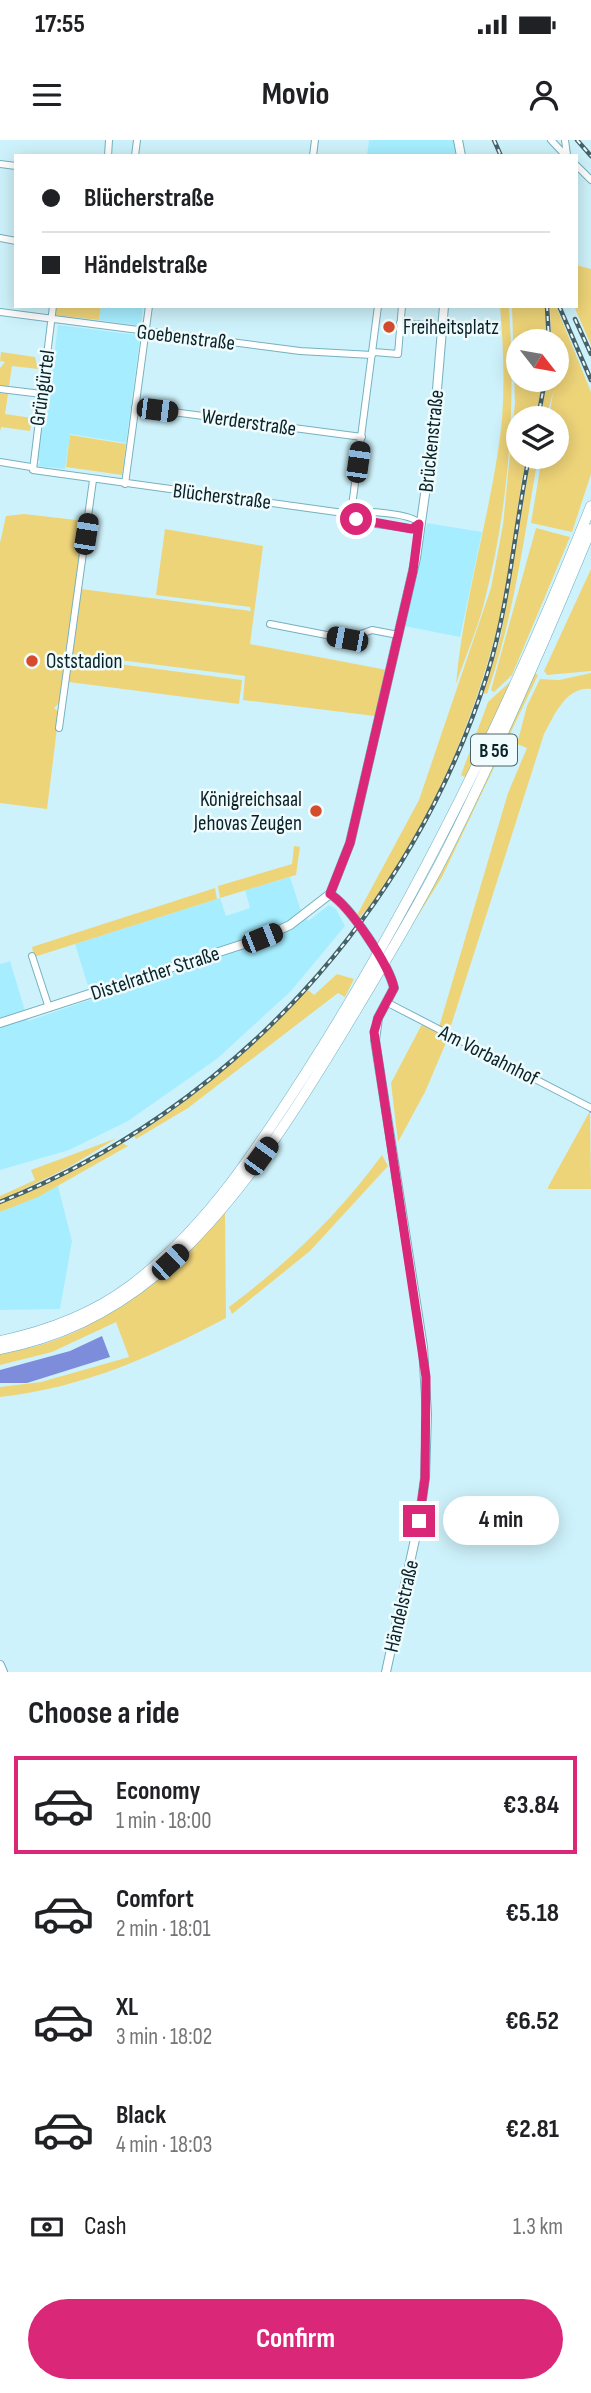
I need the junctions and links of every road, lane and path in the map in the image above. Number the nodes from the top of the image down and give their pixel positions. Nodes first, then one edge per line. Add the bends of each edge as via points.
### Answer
1 (551, 140) edge
2 (565, 154) edge
3 (578, 167) edge
4 (591, 180) edge
5 (53, 308) edge
6 (149, 308) edge
7 (378, 308) edge
8 (401, 308) edge
9 (444, 308) edge
10 (0, 312) edge
11 (51, 319) junction
12 (400, 323) junction
13 (442, 326) junction
14 (146, 331) junction
15 (373, 354) junction
16 (0, 389) edge
17 (42, 394) junction
18 (135, 407) junction
19 (362, 437) junction
20 (0, 462) edge
21 (32, 468) junction
22 (93, 480) junction
23 (125, 484) junction
24 (591, 506) edge
25 (351, 514) junction
26 (419, 524) junction
27 (591, 529) edge
28 (270, 624) dead end
29 (398, 635) junction
30 (59, 728) dead end
31 (330, 894) junction
32 (32, 956) dead end
33 (380, 960) junction
34 (388, 1003) junction
35 (49, 1008) junction
36 (0, 1023) edge
37 (591, 1107) edge
38 (0, 1341) edge
39 (0, 1349) edge
40 (0, 1665) edge
41 (3, 1672) edge
42 (386, 1672) edge

1 - 2 street
3 - 4 street
5 - 11 street, Grüngürtel
6 - 14 street
7 - 15 street
8 - 12 street
9 - 13 street, Brückenstraße
10 - 11 street, Goebenstraße
11 - 14 street, Goebenstraße
11 - 17 street, Grüngürtel
12 - 13 street
12 - 15 street via 398,354
13 - 26 street, Brückenstraße via 427,489
14 - 15 street, Goebenstraße via 302,351
14 - 18 street
15 - 19 street
16 - 17 street
17 - 21 street, Grüngürtel
18 - 19 street, Werderstraße
18 - 23 street
19 - 25 street
20 - 21 street, Blücherstraße
21 - 22 street, Blücherstraße
22 - 23 street, Blücherstraße
22 - 30 street
23 - 25 street, Blücherstraße
24 - 33 main road, B 56 via 540,634
25 - 26 street, Blücherstraße via 399,516
25 - 26 street, Blücherstraße via 362,522 412,529
26 - 29 street, Brückenstraße
27 - 33 main road, B 56 via 448,849
28 - 29 street via 347,639 372,630
29 - 31 street, Brückenstraße via 350,843
31 - 33 street via 347,910
31 - 35 street, Distelrather Straße via 277,932
32 - 35 street
33 - 34 street via 394,988
33 - 38 main road, B 56 via 264,1137 177,1245 129,1287 95,1309 63,1324
33 - 39 main road, B 56 via 299,1102 238,1187 183,1250 137,1290 89,1320 56,1335
34 - 37 street, Am Vorbahnhof
34 - 42 street, Händelstraße via 378,1018 375,1040 423,1347 427,1414 419,1521
35 - 36 street, Distelrather Straße
40 - 41 street

